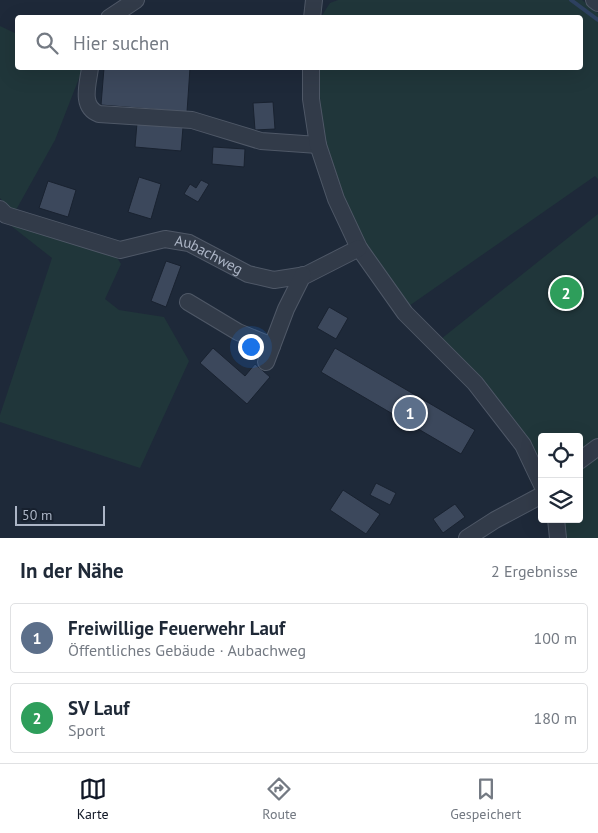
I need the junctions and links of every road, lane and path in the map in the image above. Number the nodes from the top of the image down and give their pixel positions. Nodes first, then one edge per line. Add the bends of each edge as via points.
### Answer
1 (136, 0) edge
2 (314, 0) edge
3 (594, 0) edge
4 (598, 3) edge
5 (114, 15) edge
6 (312, 15) edge
7 (90, 70) edge
8 (310, 70) edge
9 (318, 145) junction
10 (0, 209) edge
11 (359, 248) junction
12 (303, 275) junction
13 (188, 302) dead end
14 (272, 346) junction
15 (266, 362) dead end
16 (598, 447) edge
17 (583, 458) edge
18 (539, 478) edge
19 (538, 498) edge
20 (556, 523) edge
21 (467, 538) edge
22 (558, 538) edge

1 - 5 street
2 - 6 street
3 - 4 street
7 - 9 street via 86,103 91,111 99,114 192,120 261,141
8 - 9 street
9 - 11 street via 336,199
10 - 12 street, Aubachweg via 6,215 120,250 165,239 189,243 248,274 274,280
11 - 12 street, Aubachweg
11 - 18 street via 405,313 474,383 523,445
12 - 14 street
13 - 14 street via 238,332
14 - 15 street
16 - 17 street
19 - 21 street
20 - 22 street

